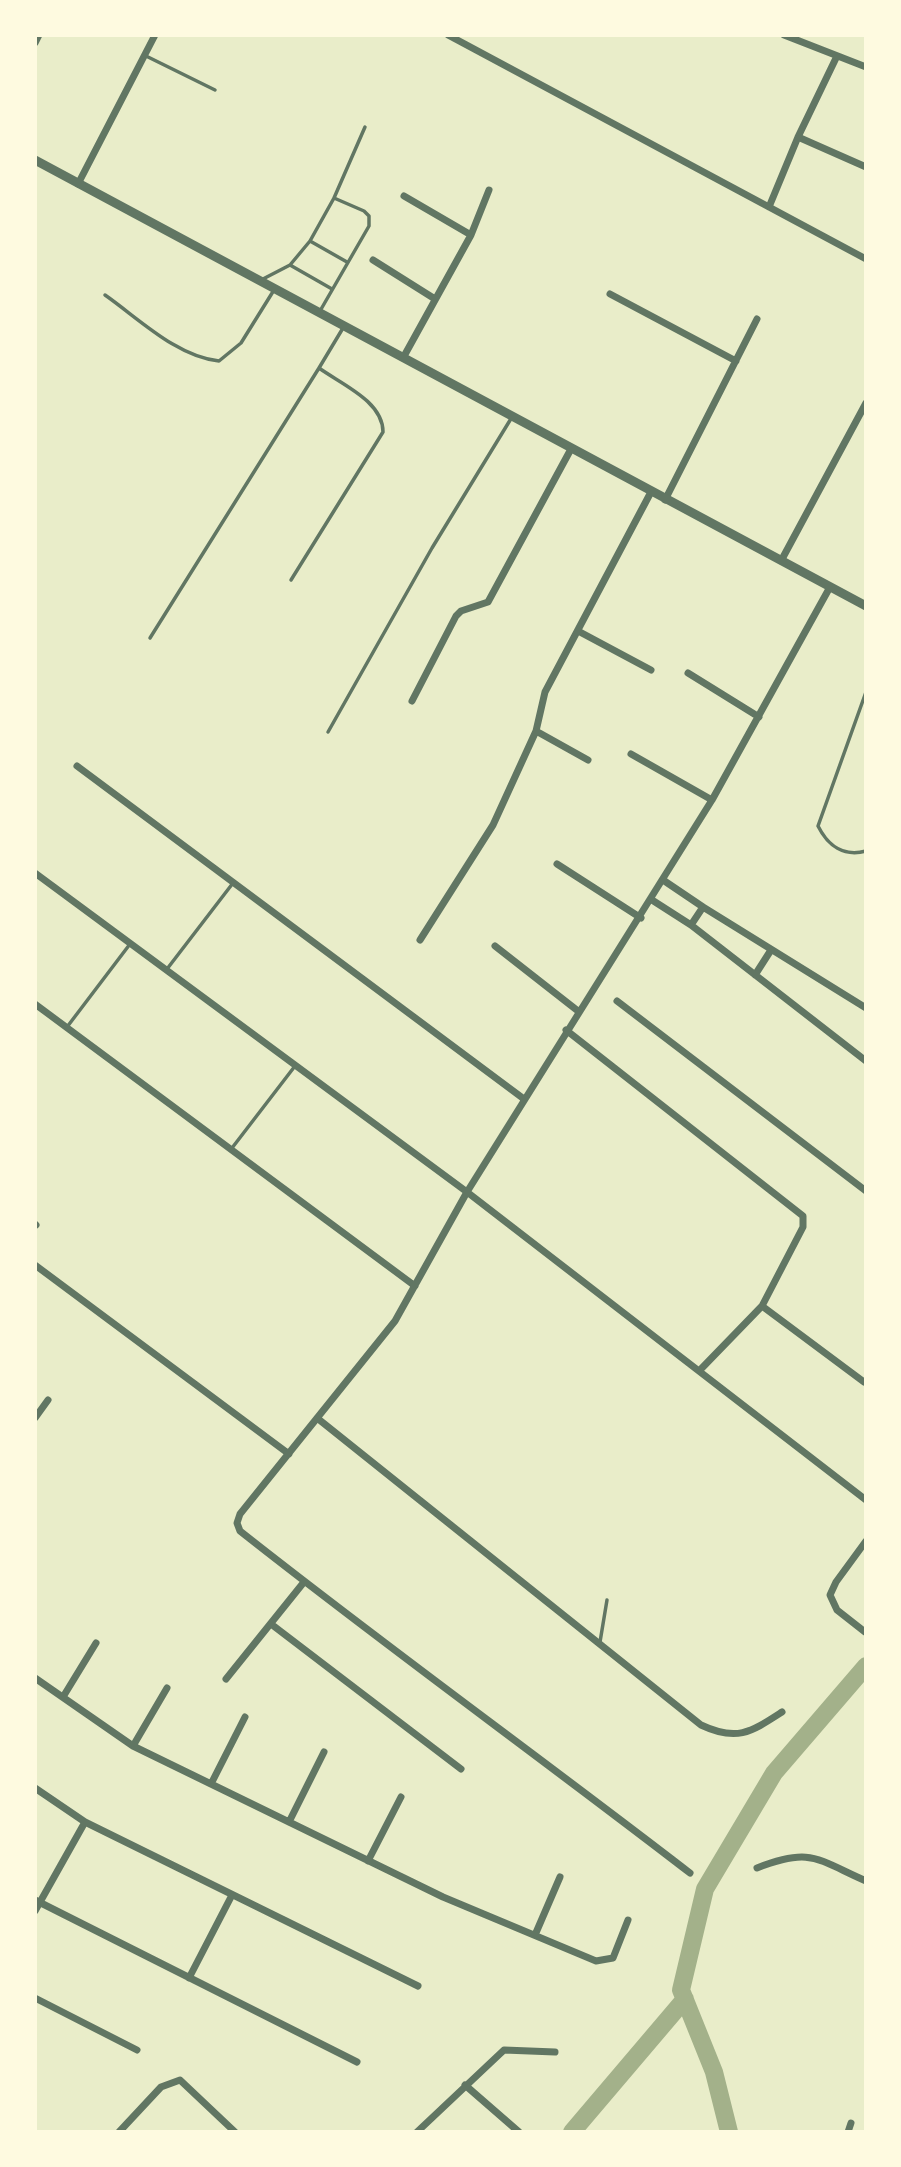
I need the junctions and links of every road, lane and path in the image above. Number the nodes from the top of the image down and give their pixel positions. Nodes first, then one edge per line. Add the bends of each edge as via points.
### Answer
1 (39, 35) edge
2 (155, 35) edge
3 (448, 35) edge
4 (784, 35) edge
5 (35, 43) edge
6 (144, 55) junction
7 (837, 56) junction
8 (866, 67) edge
9 (215, 90) dead end
10 (365, 127) dead end
11 (798, 137) junction
12 (35, 160) edge
13 (866, 167) edge
14 (78, 184) junction
15 (489, 190) dead end
16 (404, 195) dead end
17 (334, 198) junction
18 (769, 207) junction
19 (471, 235) junction
20 (310, 240) junction
21 (866, 259) edge
22 (373, 260) dead end
23 (347, 262) junction
24 (290, 265) junction
25 (259, 281) junction
26 (275, 289) junction
27 (332, 289) junction
28 (610, 294) dead end
29 (105, 295) dead end
30 (435, 299) junction
31 (319, 313) junction
32 (757, 319) dead end
33 (344, 327) junction
34 (402, 358) junction
35 (736, 361) junction
36 (319, 368) junction
37 (866, 403) edge
38 (512, 417) junction
39 (572, 449) junction
40 (651, 492) junction
41 (665, 500) junction
42 (781, 561) junction
43 (291, 580) dead end
44 (830, 587) junction
45 (866, 606) edge
46 (578, 631) junction
47 (150, 638) dead end
48 (651, 670) dead end
49 (688, 673) dead end
50 (866, 692) edge
51 (412, 701) dead end
52 (759, 717) junction
53 (536, 731) junction
54 (328, 732) dead end
55 (631, 754) dead end
56 (588, 760) dead end
57 (77, 766) dead end
58 (712, 800) junction
59 (866, 851) edge
60 (557, 864) dead end
61 (35, 873) edge
62 (663, 880) junction
63 (234, 882) junction
64 (652, 900) junction
65 (703, 907) junction
66 (641, 918) junction
67 (691, 925) junction
68 (420, 940) dead end
69 (130, 944) junction
70 (495, 946) dead end
71 (771, 950) junction
72 (166, 970) junction
73 (755, 975) junction
74 (617, 1001) dead end
75 (35, 1004) edge
76 (866, 1008) edge
77 (579, 1011) junction
78 (67, 1027) junction
79 (566, 1030) junction
80 (866, 1061) edge
81 (295, 1066) junction
82 (524, 1099) junction
83 (231, 1150) junction
84 (866, 1178) edge
85 (863, 1188) edge
86 (467, 1192) junction
87 (35, 1265) edge
88 (415, 1286) junction
89 (762, 1306) junction
90 (701, 1369) junction
91 (864, 1382) dead end
92 (48, 1400) dead end
93 (35, 1418) edge
94 (317, 1418) junction
95 (289, 1454) junction
96 (866, 1500) edge
97 (866, 1541) edge
98 (304, 1582) junction
99 (607, 1600) dead end
100 (271, 1624) junction
101 (865, 1632) edge
102 (96, 1643) dead end
103 (599, 1644) junction
104 (35, 1678) edge
105 (226, 1679) dead end
106 (167, 1688) dead end
107 (63, 1697) junction
108 (782, 1712) dead end
109 (245, 1717) dead end
110 (133, 1746) junction
111 (324, 1752) dead end
112 (460, 1769) dead end
113 (211, 1784) junction
114 (35, 1788) edge
115 (401, 1797) dead end
116 (85, 1822) junction
117 (289, 1822) junction
118 (368, 1861) junction
119 (757, 1868) dead end
120 (690, 1873) dead end
121 (559, 1877) dead end
122 (866, 1881) edge
123 (232, 1895) junction
124 (37, 1902) edge
125 (35, 1911) edge
126 (628, 1920) dead end
127 (535, 1935) junction
128 (189, 1978) junction
129 (418, 1986) dead end
130 (35, 1998) edge
131 (137, 2050) dead end
132 (555, 2052) dead end
133 (356, 2062) dead end
134 (464, 2085) junction
135 (851, 2123) dead end
136 (119, 2132) edge
137 (235, 2132) edge
138 (417, 2132) edge
139 (519, 2132) edge
140 (848, 2132) edge

1 - 5 street
2 - 6 street
3 - 18 street
4 - 7 street
6 - 9 lane
6 - 14 street
7 - 8 street
7 - 11 street
10 - 17 lane
11 - 13 street
11 - 18 street
12 - 14 street
14 - 25 street
15 - 19 street
16 - 19 street
17 - 20 lane
17 - 23 lane via 369,216 369,226
18 - 21 street
19 - 30 street
20 - 23 lane
20 - 24 lane
22 - 30 street
23 - 27 lane
24 - 25 lane
24 - 27 lane
25 - 26 street
26 - 29 lane via 241,344 219,361 185,351
26 - 31 street
27 - 31 lane
28 - 35 street
30 - 34 street
31 - 33 street
32 - 35 street
33 - 34 street
33 - 36 lane
34 - 38 street
35 - 41 street
36 - 43 lane via 378,410 383,432
36 - 47 lane
37 - 42 street
38 - 39 street
38 - 54 lane
39 - 40 street
39 - 51 street via 488,602 456,615
40 - 41 street
40 - 46 street
41 - 42 street
42 - 44 street
44 - 45 street
44 - 52 street
46 - 48 street
46 - 53 street via 545,692
49 - 52 street
50 - 59 lane via 818,826 830,845 856,853
52 - 58 street
53 - 56 street
53 - 68 street via 493,825
55 - 58 street
57 - 63 street
58 - 62 street
60 - 66 street
61 - 69 street
62 - 64 street
62 - 65 street
63 - 72 lane
63 - 82 street
64 - 66 street
64 - 67 street
65 - 67 street
65 - 71 street
66 - 77 street
67 - 73 street
69 - 72 street
69 - 78 lane
70 - 77 street
71 - 73 street
71 - 76 street
72 - 81 street
73 - 80 street
74 - 85 street
75 - 78 street
77 - 79 street
78 - 83 street
79 - 82 street
79 - 89 street via 803,1216 803,1227
81 - 83 lane
81 - 86 street
82 - 86 street
83 - 88 street
84 - 85 street
86 - 88 street
86 - 90 street
87 - 95 street
88 - 94 street via 384,1337
89 - 90 street
89 - 91 street
90 - 96 street
92 - 93 street
94 - 95 street
94 - 103 street
95 - 98 street via 237,1523 240,1531
97 - 101 street via 830,1595 837,1610
98 - 100 street
98 - 120 street
99 - 103 lane
100 - 105 street
100 - 112 street
102 - 107 street
103 - 108 street via 714,1731 746,1734
104 - 107 street
106 - 110 street
107 - 110 street
109 - 113 street
110 - 113 street
111 - 117 street
113 - 117 street
114 - 116 street
115 - 118 street
116 - 123 street
116 - 124 street
117 - 118 street
118 - 127 street
119 - 122 street via 798,1855
121 - 127 street
123 - 128 street
123 - 129 street
124 - 125 street
124 - 128 street
126 - 127 street via 613,1958 603,1962
128 - 133 street
130 - 131 street
132 - 134 street via 504,2050
134 - 138 street
134 - 139 street
135 - 140 street
136 - 137 street via 161,2087 180,2080

